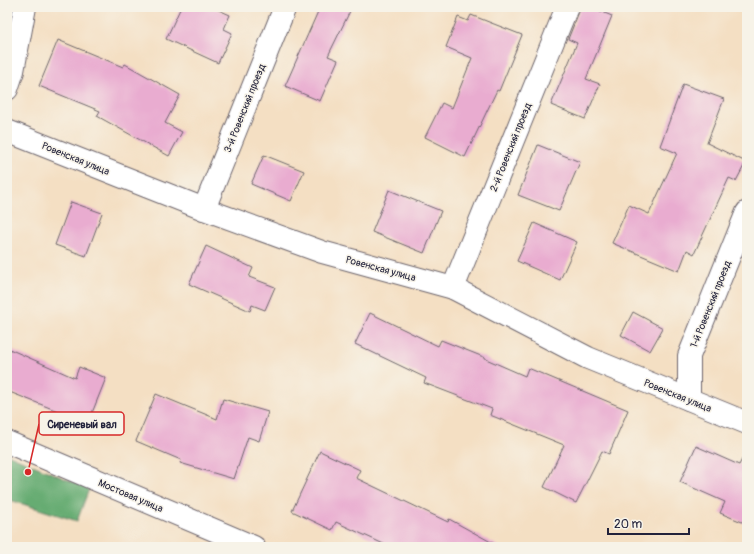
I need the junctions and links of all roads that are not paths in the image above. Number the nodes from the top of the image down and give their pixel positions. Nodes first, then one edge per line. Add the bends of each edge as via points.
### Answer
1 (25, 7) edge
2 (285, 7) edge
3 (567, 7) edge
4 (7, 89) edge
5 (7, 130) edge
6 (204, 209) junction
7 (747, 212) edge
8 (453, 288) junction
9 (689, 399) junction
10 (747, 423) edge
11 (7, 442) edge
12 (254, 547) edge

1 - 4 street via 13,71
2 - 6 street, 3-й Ровенский проезд
3 - 8 street, 2-й Ровенский проезд
5 - 6 street, Ровенская улица
6 - 8 street, Ровенская улица via 322,252
7 - 9 street, 1-й Ровенский проезд via 689,356
8 - 9 street, Ровенская улица via 588,358
9 - 10 street, Ровенская улица
11 - 12 street, Мостовая улица

